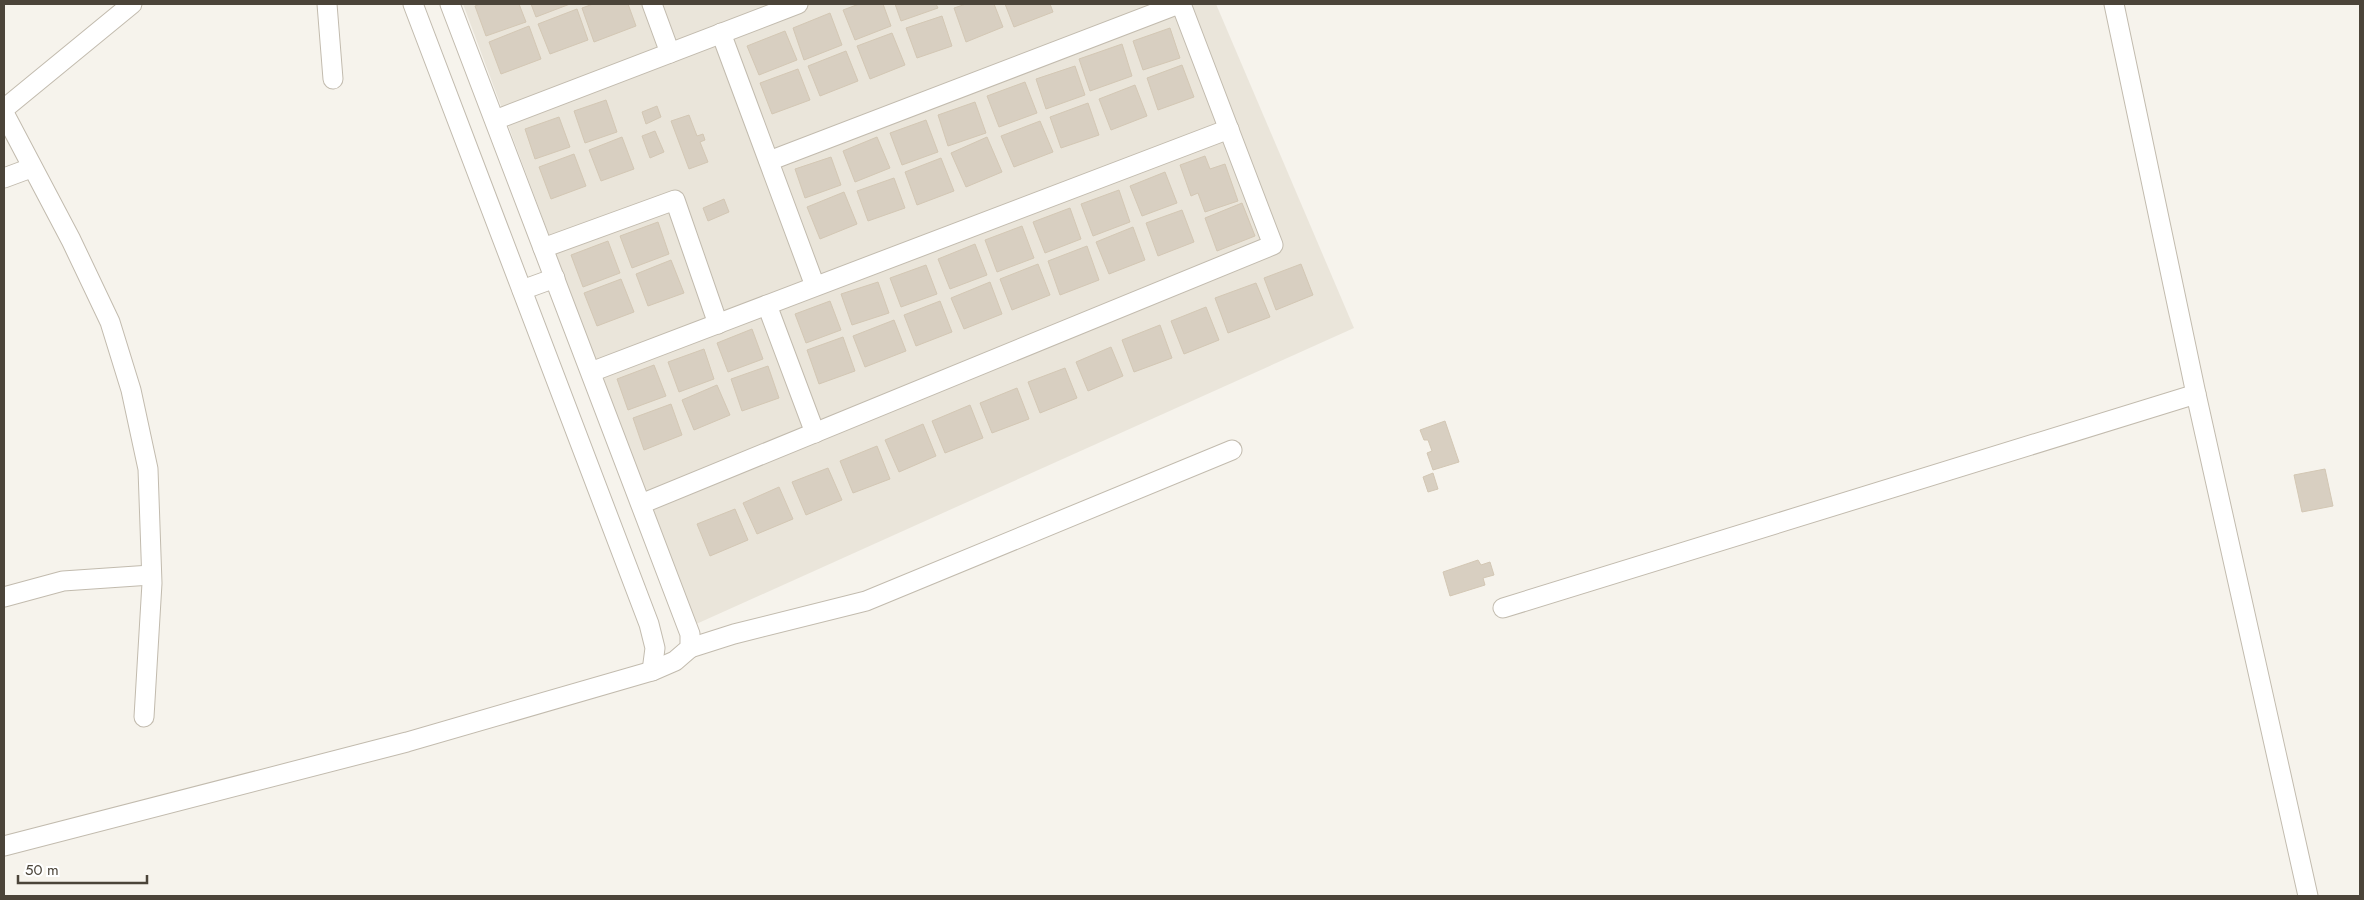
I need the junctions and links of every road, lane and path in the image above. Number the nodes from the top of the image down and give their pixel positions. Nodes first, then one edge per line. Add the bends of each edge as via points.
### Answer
1 (132, 4) edge
2 (328, 4) edge
3 (413, 4) edge
4 (450, 4) edge
5 (652, 4) edge
6 (798, 4) edge
7 (1180, 4) edge
8 (2114, 4) edge
9 (721, 33) junction
10 (670, 53) junction
11 (333, 79) dead end
12 (4, 111) edge
13 (494, 120) junction
14 (1229, 129) junction
15 (768, 161) junction
16 (31, 168) junction
17 (4, 178) edge
18 (543, 248) junction
19 (555, 278) junction
20 (815, 286) junction
21 (522, 290) junction
22 (767, 305) junction
23 (718, 324) junction
24 (590, 372) junction
25 (2196, 394) junction
26 (815, 433) junction
27 (1232, 450) dead end
28 (641, 504) junction
29 (151, 574) junction
30 (4, 597) edge
31 (1503, 608) dead end
32 (690, 648) junction
33 (652, 670) junction
34 (144, 717) dead end
35 (4, 846) edge
36 (2308, 896) edge

1 - 12 street
2 - 11 street
3 - 21 street
4 - 13 street
5 - 10 street
6 - 9 street
7 - 14 street
7 - 15 street
8 - 25 street
9 - 10 street
9 - 15 street
10 - 13 street
12 - 16 street
13 - 18 street
14 - 20 street
14 - 26 street via 1273,245
15 - 20 street
16 - 17 street
16 - 29 street via 71,240 110,322 131,390 148,469
18 - 19 street
18 - 23 street via 675,200
19 - 21 street
19 - 24 street
20 - 22 street
21 - 33 street via 649,624 655,648
22 - 23 street
22 - 26 street
23 - 24 street
24 - 28 street
25 - 31 street
25 - 36 street
26 - 28 street
27 - 32 street via 866,601
28 - 32 street via 690,634
29 - 30 street via 63,581
29 - 34 street
32 - 33 street via 675,661
33 - 35 street via 407,742

